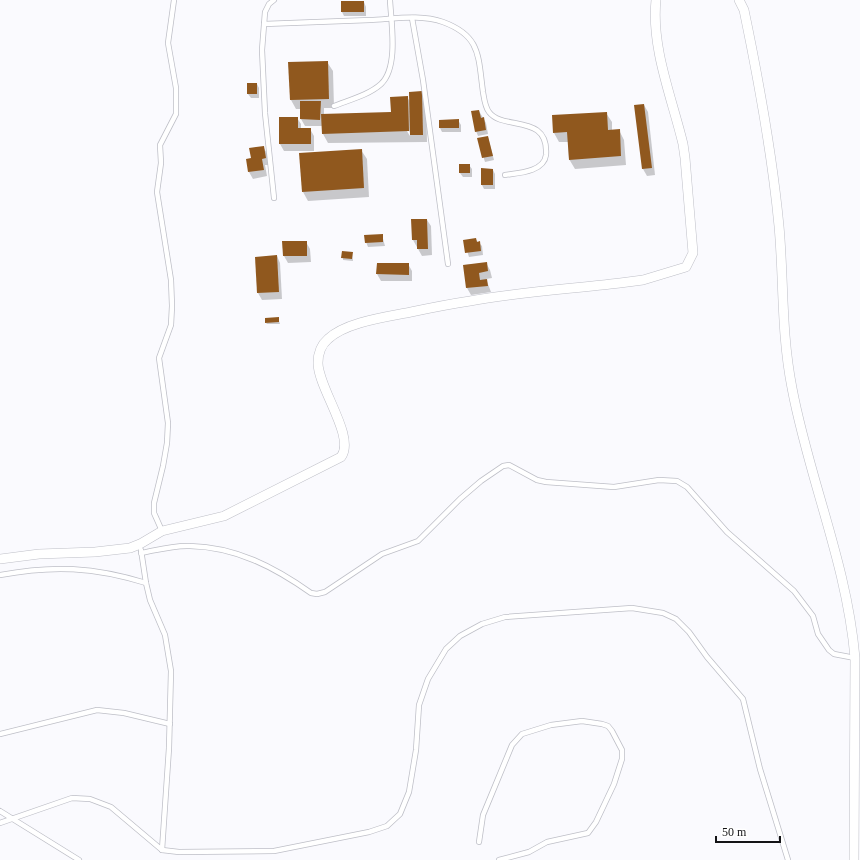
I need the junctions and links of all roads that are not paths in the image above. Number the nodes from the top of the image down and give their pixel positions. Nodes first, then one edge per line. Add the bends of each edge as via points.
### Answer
1 (174, 0) edge
2 (274, 0) edge
3 (390, 0) edge
4 (656, 0) edge
5 (741, 0) edge
6 (412, 18) junction
7 (391, 19) junction
8 (264, 24) junction
9 (334, 106) dead end
10 (505, 175) dead end
11 (274, 198) dead end
12 (448, 264) dead end
13 (162, 530) junction
14 (141, 549) junction
15 (0, 559) edge
16 (0, 575) edge
17 (146, 583) junction
18 (855, 658) junction
19 (170, 724) junction
20 (0, 734) edge
21 (0, 811) edge
22 (12, 818) junction
23 (0, 823) edge
24 (479, 842) dead end
25 (162, 850) junction
26 (78, 860) edge
27 (499, 860) edge
28 (788, 860) edge
29 (854, 860) edge

1 - 13 lane via 168,43 176,88 176,114 160,145 161,163 157,192 171,280 172,306 171,325 159,358 168,423 163,466 154,503 154,513
2 - 8 lane via 265,12
3 - 7 lane
4 - 13 street via 659,48 685,158 693,253 686,267 643,280 470,301 372,320 344,329 328,338 318,356 322,386 344,434 345,448 341,457 224,516
5 - 18 street via 762,98 772,167 780,243 782,317 792,388 806,448 837,553
6 - 7 lane
6 - 10 lane via 441,22 458,28 470,38 476,46 489,112 503,120 533,127 542,136 546,149 545,158 539,166
6 - 12 lane
7 - 8 lane
7 - 9 lane via 392,56 389,72 381,83 365,94
8 - 11 lane via 262,50 265,113
13 - 14 street
14 - 15 street via 39,554
14 - 17 lane
14 - 18 lane via 189,546 213,547 234,552 272,568 311,593 317,594 335,586 382,554 418,541 460,499 503,466 509,465 546,482 614,487 668,479 687,487 727,532 794,591 813,616 818,634 829,650 834,654
16 - 17 lane via 74,568 100,570
17 - 19 lane via 150,600 165,635 169,655
18 - 29 street
19 - 20 lane via 124,713 97,710
19 - 25 lane
21 - 22 lane
22 - 23 lane
22 - 25 lane via 72,798 90,799 111,807
22 - 26 lane
24 - 27 lane via 483,815 516,739 522,734 551,726 582,721 608,726 622,750 622,759 614,784 591,830 584,835 547,842 529,852
25 - 28 lane via 274,851 387,826 400,814 409,792 416,750 419,705 428,679 446,649 460,636 482,624 505,617 632,608 663,613 676,619 743,699 760,769

